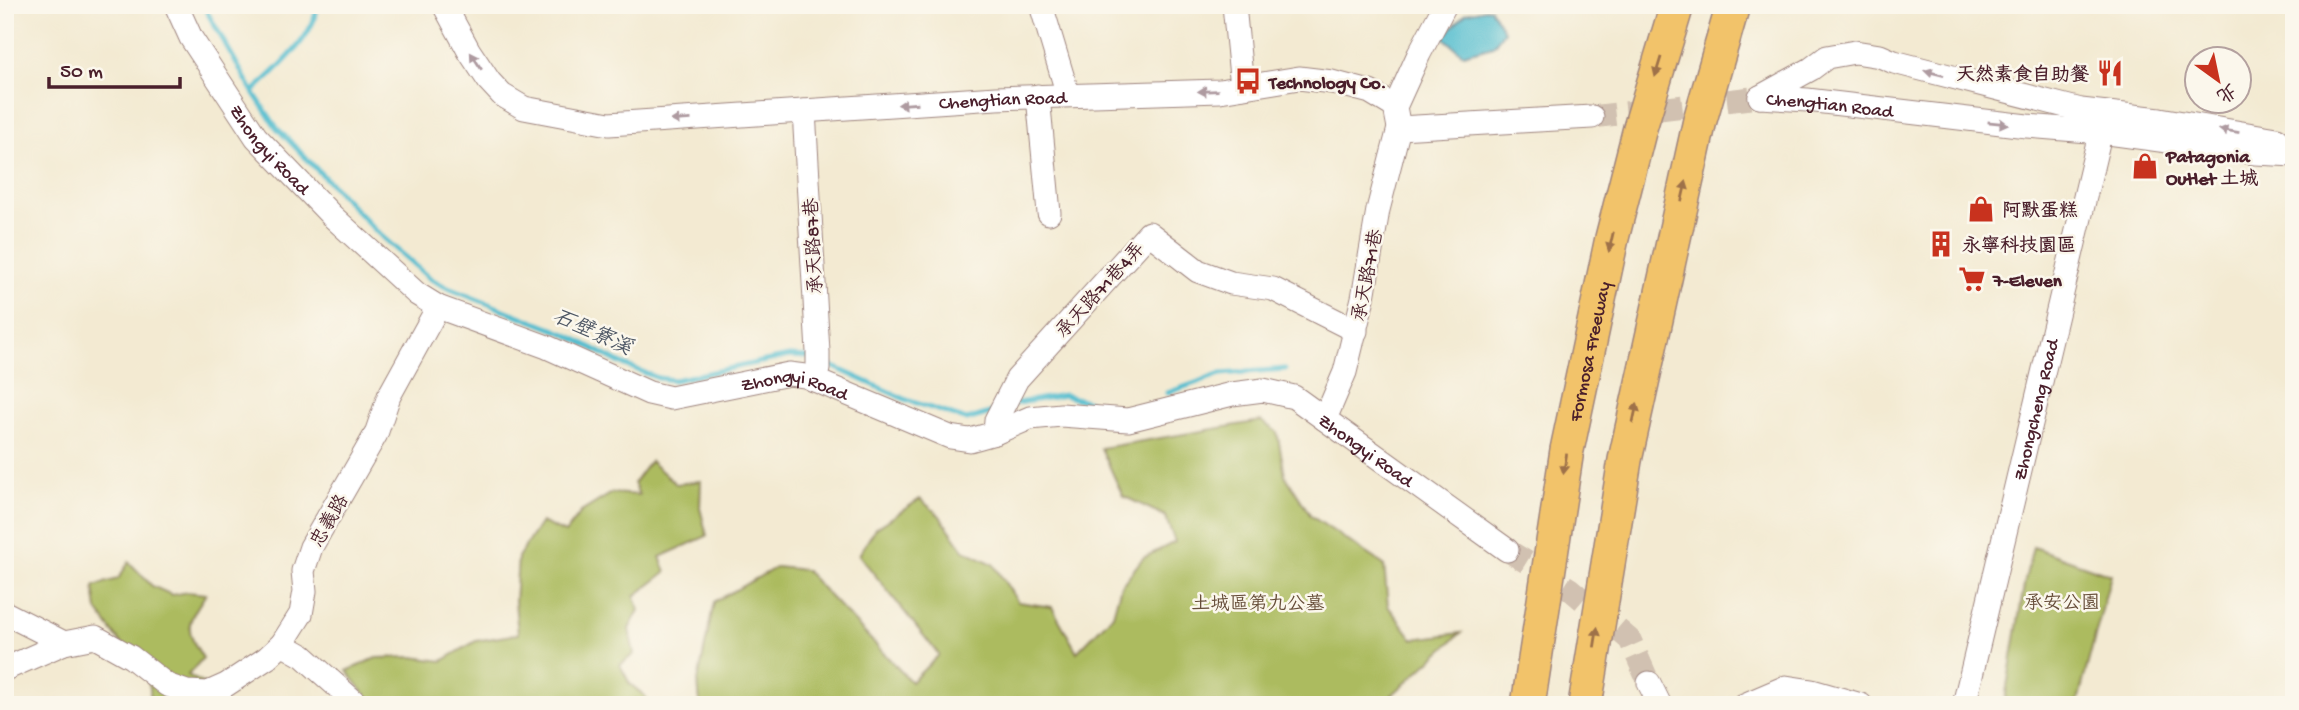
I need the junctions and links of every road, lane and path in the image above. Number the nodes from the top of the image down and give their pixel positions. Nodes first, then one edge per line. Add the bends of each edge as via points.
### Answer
1 (176, 5) edge
2 (444, 5) edge
3 (1041, 5) edge
4 (1234, 5) edge
5 (1445, 5) edge
6 (1677, 5) edge
7 (1733, 5) edge
8 (1746, 5) edge
9 (1894, 62) junction
10 (1811, 69) junction
11 (1242, 87) junction
12 (1710, 88) junction
13 (1068, 95) junction
14 (1038, 96) junction
15 (1807, 100) junction
16 (1842, 104) junction
17 (804, 111) junction
18 (1592, 117) tunnel mouth
19 (1397, 118) junction
20 (2103, 123) junction
21 (2292, 147) edge
22 (1049, 213) dead end
23 (438, 307) junction
24 (1356, 331) junction
25 (817, 367) junction
26 (1325, 419) junction
27 (995, 426) junction
28 (1507, 550) tunnel mouth
29 (5, 613) edge
30 (64, 643) junction
31 (282, 644) junction
32 (5, 669) edge
33 (1649, 683) tunnel mouth
34 (358, 705) edge
35 (1528, 705) edge
36 (1585, 705) edge
37 (1660, 705) edge
38 (1744, 705) edge
39 (1861, 705) edge
40 (1964, 705) edge

1 - 23 street, Zhongyi Road via 191,38 256,137 331,216 417,294
17 -> 2 street, Chengtian Road via 610,124 524,108 502,95 489,80
3 - 13 street
4 - 11 street
5 - 19 street, 承天路71巷 via 1419,54
6 -> 35 highway, Formosa Freeway via 1612,238 1567,450
7 - 12 highway
8 - 12 highway
9 - 10 street, Chengtian Road via 1855,52 1828,57
9 - 16 street via 1843,63 1831,69 1822,83 1831,98
20 -> 9 street, Chengtian Road via 2081,110
10 - 15 street
10 - 15 street, Chengtian Road via 1759,97
11 -> 13 street, Chengtian Road
11 - 19 street, Chengtian Road via 1299,78 1332,82 1370,92
36 -> 12 highway via 1625,460
13 - 14 street, Chengtian Road
14 -> 17 street, Chengtian Road
14 - 22 street
15 - 16 street, Chengtian Road
16 -> 20 street, Chengtian Road via 2026,126
17 - 25 street, 承天路87巷
18 - 19 street
19 - 24 street, 承天路71巷
20 - 21 street, Chengtian Road via 2256,153
20 - 40 street, Zhongcheng Road
23 - 25 street, Zhongyi Road via 671,398 789,374 804,376
23 - 31 street, 忠義路 via 389,396 376,434 311,547 303,571 301,614
24 - 26 street, 承天路71巷
24 - 27 street, 承天路71巷4弄 via 1273,289 1231,284 1198,271 1149,233 1017,379
25 - 27 street, Zhongyi Road via 950,437 970,440
26 - 27 street, Zhongyi Road via 1294,397 1263,390 1128,420 1061,415
26 - 28 street, Zhongyi Road
29 - 30 street
30 - 31 street, 忠義路 via 95,637 167,685 208,693 257,665
30 - 32 street, 忠義路
31 - 34 street via 303,656
33 - 37 street
38 - 39 street via 1786,687

